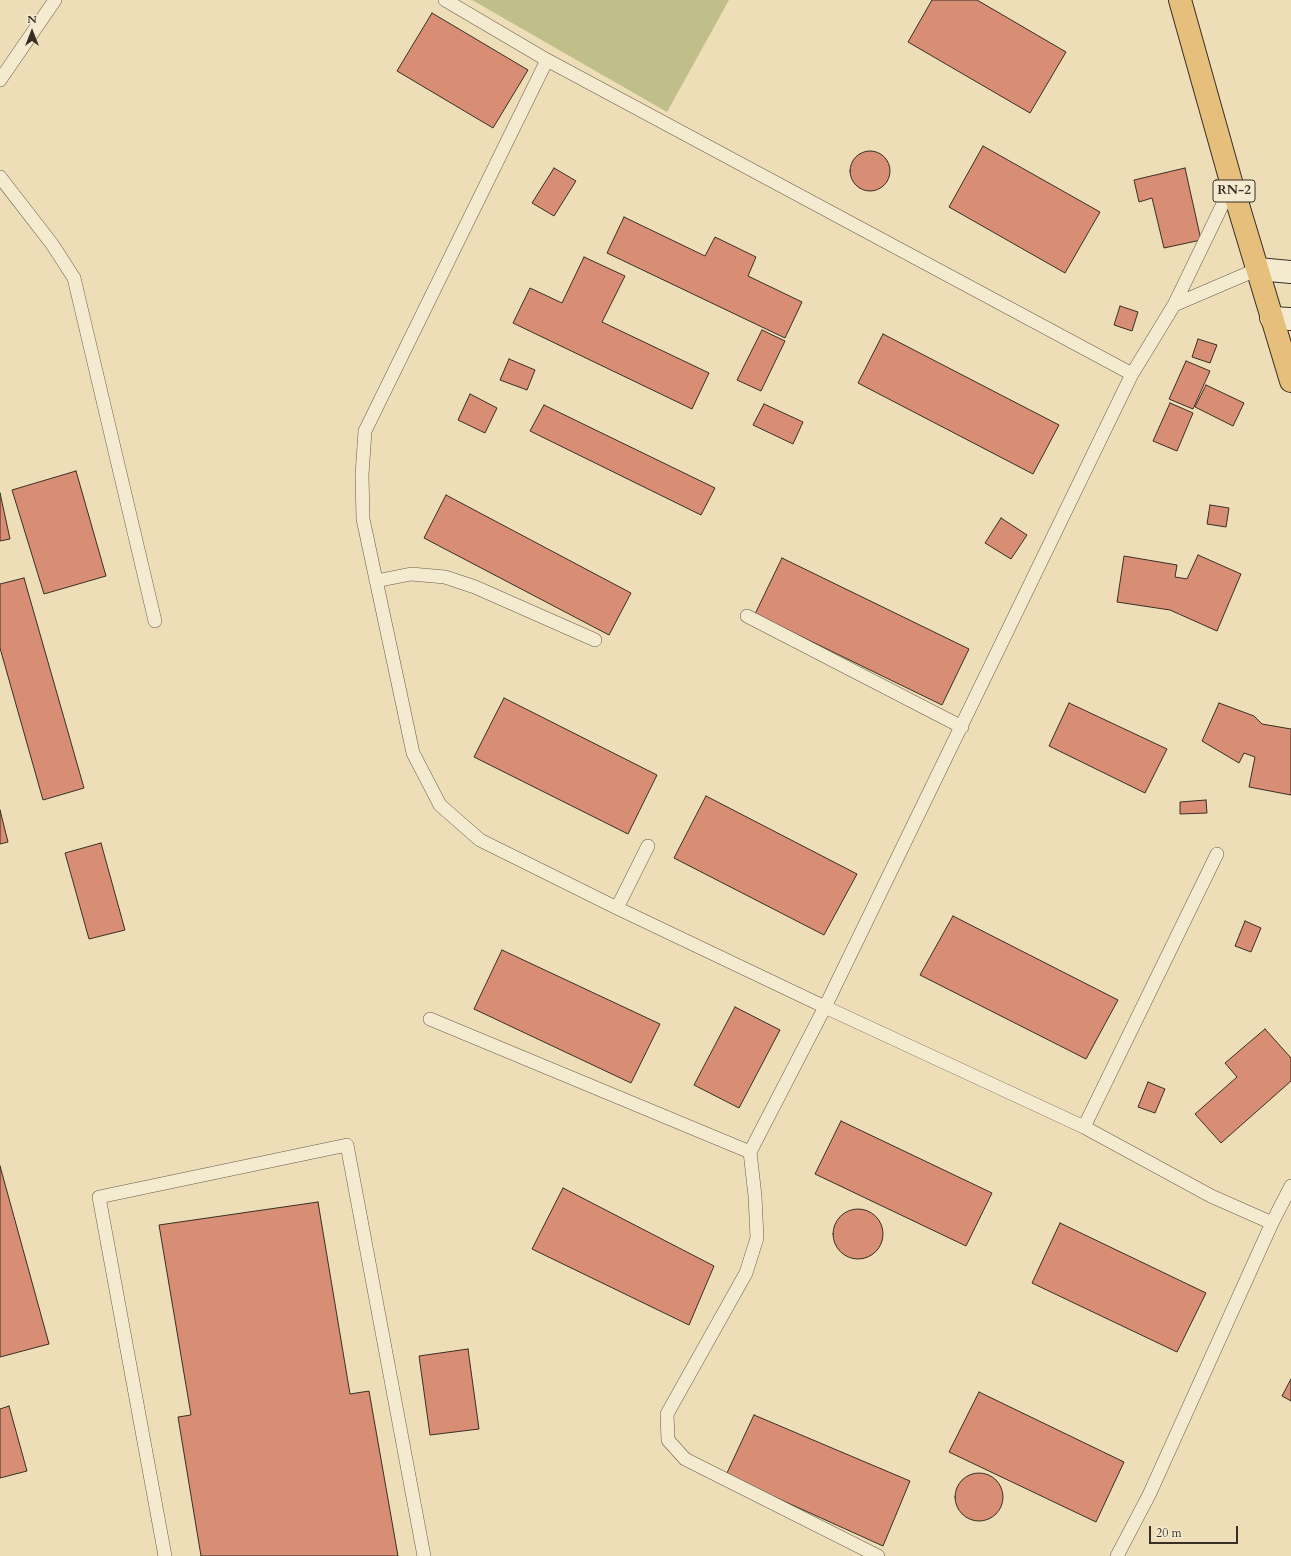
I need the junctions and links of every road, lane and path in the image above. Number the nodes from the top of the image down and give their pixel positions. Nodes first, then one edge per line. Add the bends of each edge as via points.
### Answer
1 (55, 0) edge
2 (445, 0) edge
3 (1180, 0) edge
4 (548, 60) junction
5 (0, 80) edge
6 (0, 177) edge
7 (1232, 185) junction
8 (1258, 269) junction
9 (1291, 272) edge
10 (1174, 305) junction
11 (1281, 318) edge
12 (1132, 374) junction
13 (1291, 381) edge
14 (376, 581) junction
15 (746, 616) dead end
16 (155, 621) dead end
17 (595, 640) dead end
18 (962, 727) junction
19 (648, 846) dead end
20 (1216, 854) dead end
21 (617, 908) junction
22 (825, 1007) junction
23 (430, 1019) dead end
24 (1084, 1127) junction
25 (750, 1152) junction
26 (1291, 1186) edge
27 (1272, 1223) junction
28 (165, 1556) edge
29 (424, 1556) edge
30 (878, 1556) edge
31 (1117, 1556) edge

1 - 5 lane
2 - 4 lane
3 - 7 main road, RN-2
4 - 12 lane
4 - 14 lane via 365,431 362,475 364,519
6 - 16 lane via 52,244 74,278
7 - 8 main road, RN-2
7 - 10 lane
8 - 9 main road
8 - 10 lane
8 - 11 main road, RN-2
10 - 12 lane
11 - 13 main road, RN-2
12 - 18 lane
14 - 17 lane via 411,574 444,577 475,587
14 - 21 lane via 414,753 440,805 480,840
15 - 18 lane
18 - 22 lane
19 - 21 lane
20 - 24 lane
21 - 22 lane
22 - 24 lane
22 - 25 lane
23 - 25 lane
24 - 27 lane via 1211,1196
25 - 30 lane via 757,1238 746,1273 667,1414 668,1440 685,1459
26 - 27 lane
27 - 31 lane via 1149,1495
28 - 29 lane via 99,1197 347,1145

